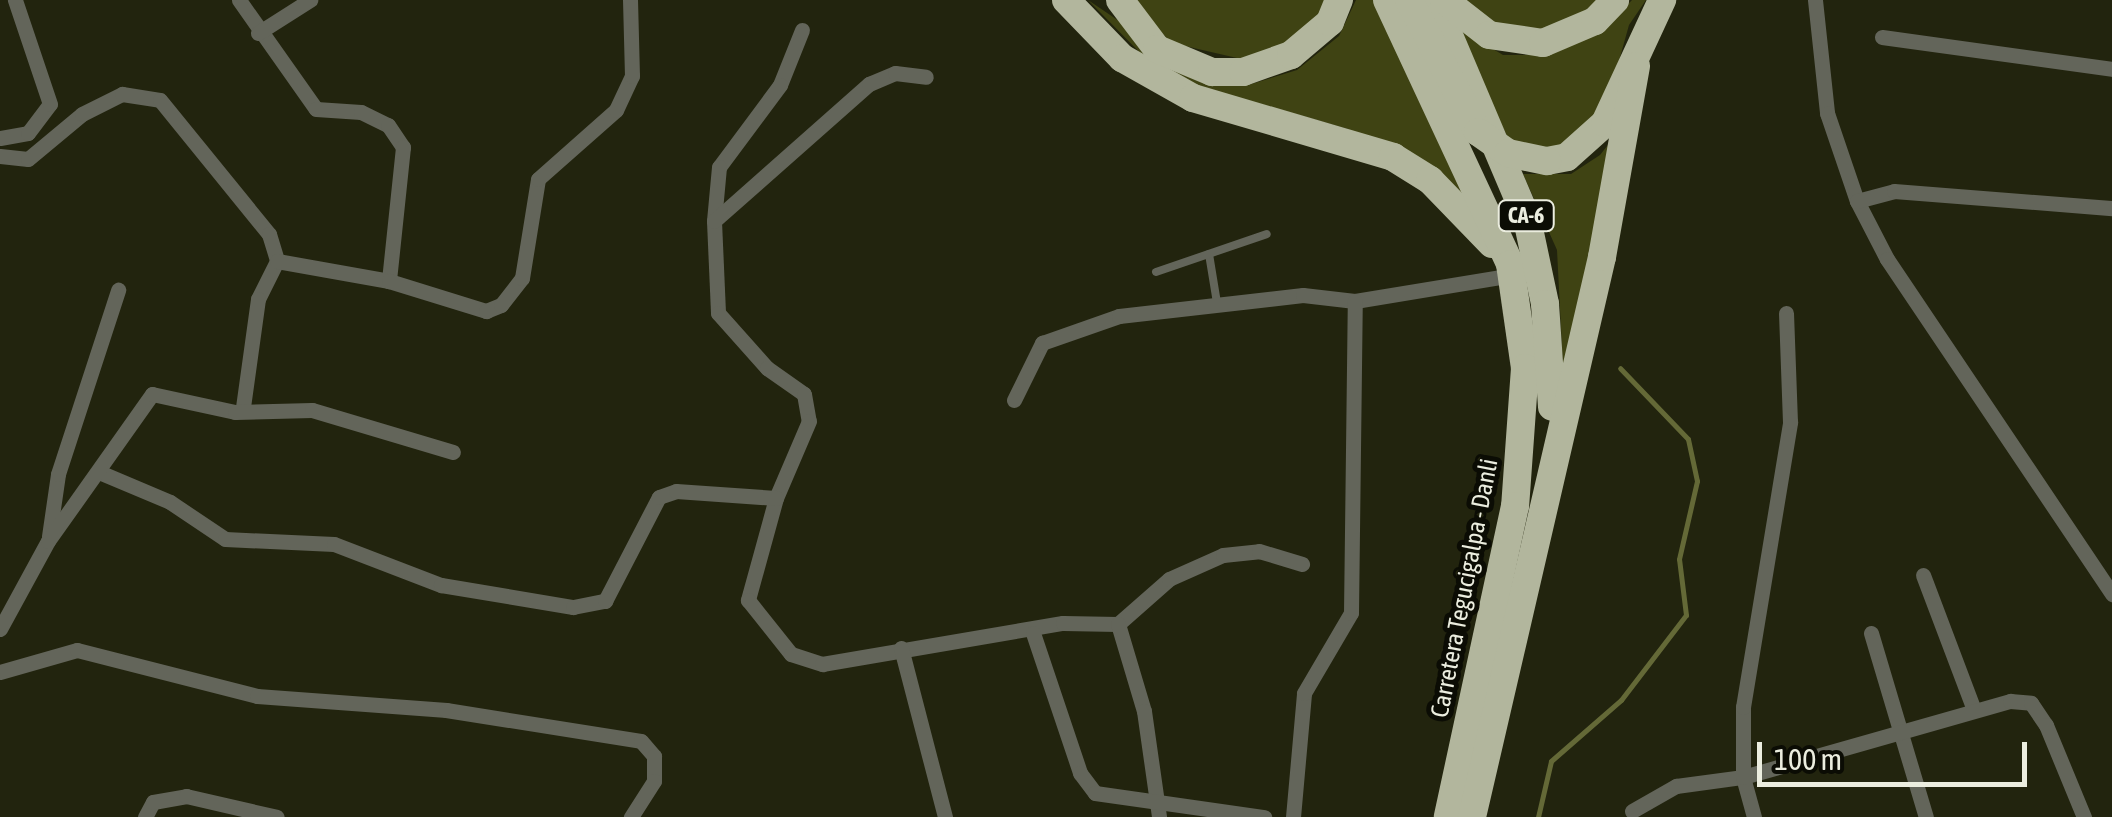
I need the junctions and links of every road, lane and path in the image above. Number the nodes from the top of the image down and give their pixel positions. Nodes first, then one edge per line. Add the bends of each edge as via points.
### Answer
1 (15, 0) edge
2 (239, 0) edge
3 (310, 0) edge
4 (630, 0) edge
5 (1066, 0) edge
6 (1120, 0) edge
7 (1339, 0) edge
8 (1387, 0) edge
9 (1409, 0) edge
10 (1434, 0) edge
11 (1444, 0) edge
12 (1615, 0) edge
13 (1662, 0) edge
14 (1815, 0) edge
15 (802, 30) dead end
16 (258, 33) junction
17 (1882, 36) dead end
18 (1636, 66) junction
19 (2112, 69) edge
20 (926, 77) dead end
21 (0, 138) edge
22 (0, 156) edge
23 (1857, 201) junction
24 (2112, 208) edge
25 (714, 221) junction
26 (1267, 234) dead end
27 (1209, 254) junction
28 (277, 261) junction
29 (1511, 270) junction
30 (1156, 272) dead end
31 (388, 281) junction
32 (118, 290) dead end
33 (1355, 301) junction
34 (1217, 303) junction
35 (1786, 313) dead end
36 (1014, 400) dead end
37 (242, 407) junction
38 (1553, 449) junction
39 (453, 452) dead end
40 (98, 472) junction
41 (776, 498) junction
42 (48, 541) junction
43 (1302, 564) dead end
44 (1923, 575) dead end
45 (2112, 594) edge
46 (1118, 624) junction
47 (0, 628) edge
48 (1033, 633) junction
49 (1872, 634) dead end
50 (901, 648) junction
51 (0, 672) edge
52 (1973, 707) junction
53 (1903, 735) junction
54 (1743, 777) junction
55 (1160, 811) edge
56 (1632, 811) dead end
57 (145, 817) edge
58 (278, 817) edge
59 (631, 817) edge
60 (945, 817) edge
61 (1264, 817) edge
62 (1293, 817) edge
63 (1448, 817) edge
64 (1472, 817) edge
65 (1754, 817) edge
66 (1926, 817) edge
67 (2084, 817) edge

1 - 21 street via 50,104 28,133
2 - 16 street
3 - 16 street
4 - 31 street via 632,76 616,110 538,179 522,278 510,296 486,311
5 - 29 highway via 1122,58 1193,98 1394,157 1430,180
6 - 7 highway via 1157,49 1228,72 1291,56 1330,22
8 - 29 highway, CA-6
9 - 18 highway, bridge via 1478,132 1508,153 1547,161 1588,144
10 - 38 highway, CA-6 via 1508,164 1539,260
11 - 12 highway via 1490,36 1543,43 1595,21
13 - 18 highway
14 - 23 street via 1827,113
15 - 25 street via 780,85 719,168
16 - 31 street via 316,110 361,112 388,125 402,147
17 - 19 street
18 - 38 highway via 1602,257
20 - 25 street via 894,74 869,84
22 - 28 street via 28,159 82,114 122,94 160,100 270,234
23 - 24 street via 1894,190
23 - 45 street via 1886,260
25 - 41 street via 718,314 767,368 804,394 809,421
26 - 27 lane
27 - 30 lane
27 - 34 lane
28 - 31 street
28 - 37 street via 258,300
29 - 33 street
29 - 63 highway, Carretera Tegucigalpa - Danli / CA-6 via 1525,368 1515,506
32 - 42 street via 58,474
33 - 34 street via 1303,296
33 - 62 street via 1351,613 1304,693
34 - 36 street via 1119,316 1056,335 1042,343
35 - 54 street via 1790,422 1743,707
37 - 39 street via 312,410
37 - 40 street via 235,412 152,394
38 - 64 highway, CA-6
40 - 41 street via 170,502 225,538 334,544 441,585 572,607 605,601 659,496 676,490
40 - 42 street
41 - 50 street via 748,600 760,618 791,654 822,664
42 - 47 street
43 - 46 street via 1259,552 1208,560 1169,579
44 - 52 street
46 - 48 street via 1063,624
46 - 55 street
48 - 50 street
48 - 55 street via 1088,787
49 - 53 street
50 - 60 street
51 - 59 street via 78,650 257,696 446,710 640,741 654,756 654,781
52 - 53 street
52 - 67 street via 2032,703 2078,790
53 - 54 street
53 - 66 street
54 - 56 street via 1676,786
54 - 65 street
55 - 61 street
57 - 58 street via 153,802 186,796

